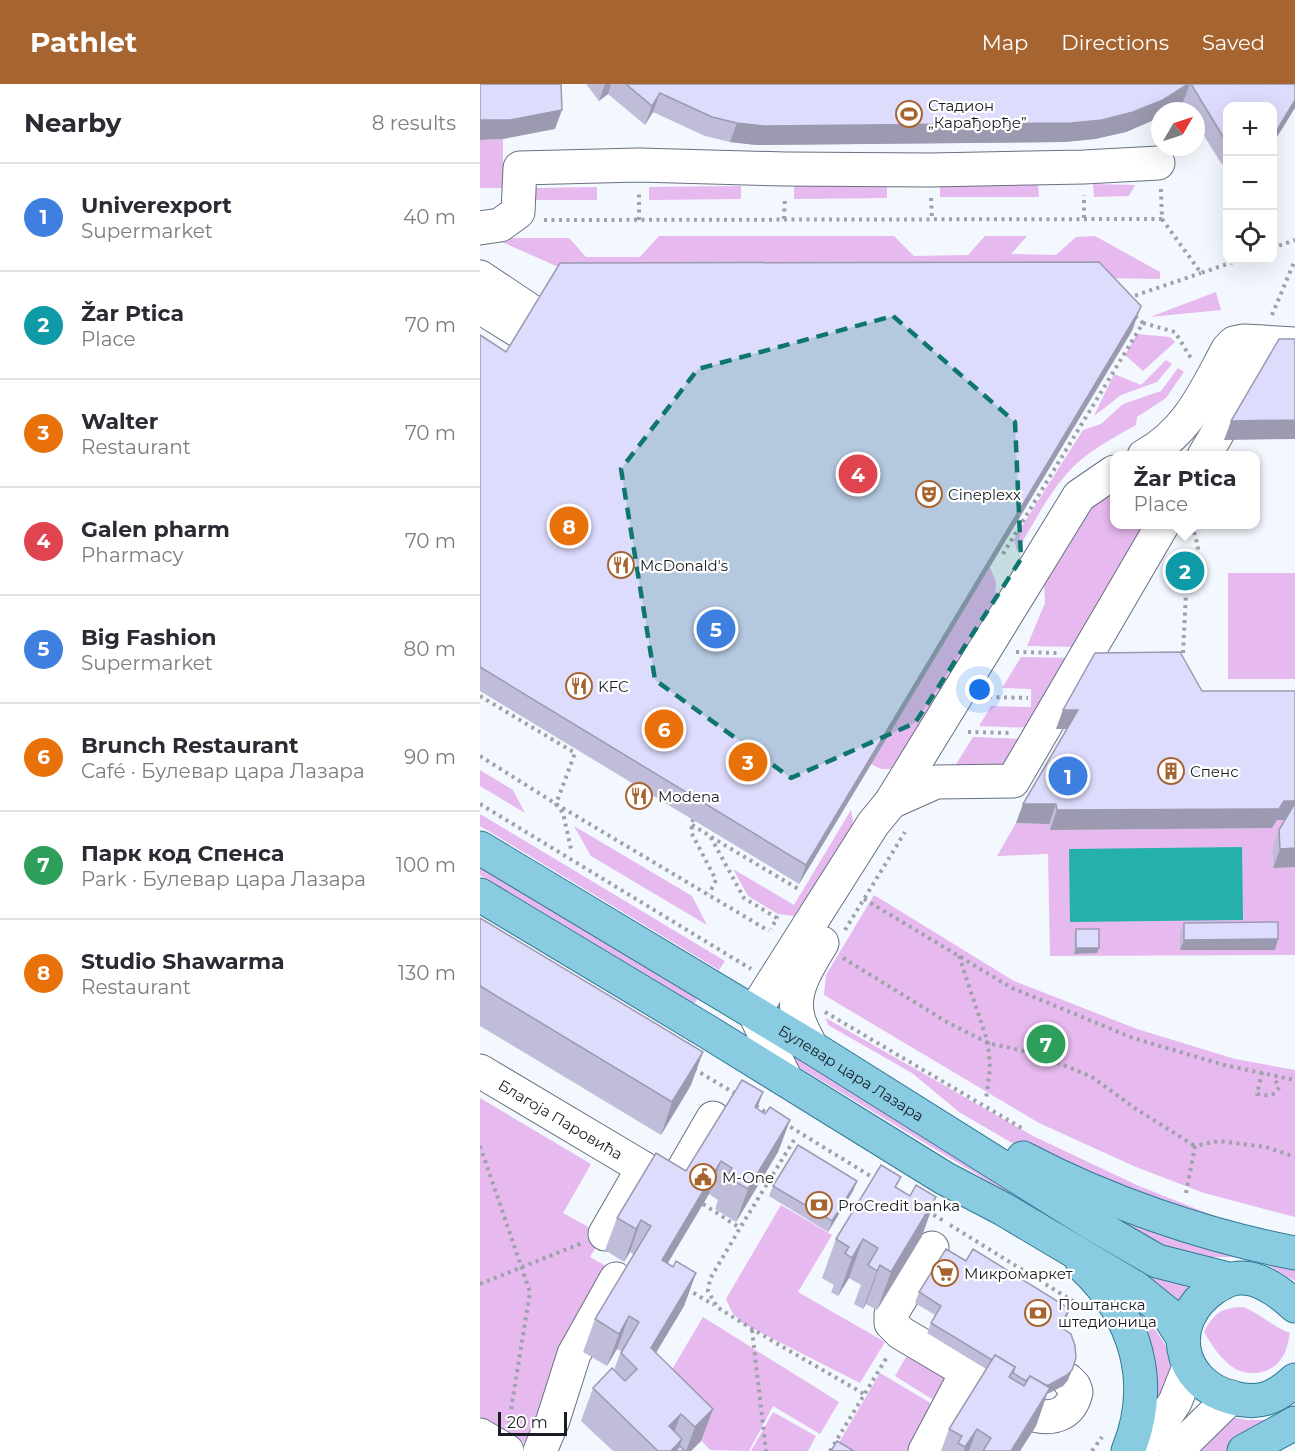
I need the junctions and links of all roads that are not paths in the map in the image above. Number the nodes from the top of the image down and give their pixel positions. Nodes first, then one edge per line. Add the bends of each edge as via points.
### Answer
1 (1158, 163) road end
2 (480, 228) edge
3 (480, 277) edge
4 (480, 307) edge
5 (1295, 344) edge
6 (1225, 386) junction
7 (1151, 451) edge
8 (1207, 451) edge
9 (1110, 475) edge
10 (1161, 529) edge
11 (882, 813) junction
12 (480, 848) edge
13 (480, 895) edge
14 (786, 989) junction
15 (754, 1012) junction
16 (811, 1047) junction
17 (480, 1071) edge
18 (786, 1080) junction
19 (714, 1118) dead end
20 (933, 1122) junction
21 (643, 1168) junction
22 (604, 1234) road end
23 (1056, 1240) junction
24 (932, 1248) edge
25 (1295, 1253) edge
26 (615, 1279) dead end
27 (1228, 1279) junction
28 (1295, 1305) edge
29 (1186, 1353) junction
30 (967, 1372) junction
31 (1068, 1380) edge
32 (1295, 1380) edge
33 (1231, 1397) junction
34 (1295, 1423) edge
35 (1116, 1443) edge
36 (540, 1451) edge
37 (926, 1451) edge
38 (1137, 1451) edge
39 (1176, 1451) edge
40 (1244, 1451) edge

1 - 2 street via 930,170 639,165 520,168 518,212 500,225
3 - 4 street via 528,323
5 - 6 street via 1260,342
6 - 7 street
6 - 8 street via 1227,417
9 - 11 street via 1079,496
10 - 11 street via 1013,781 936,782
11 - 14 street
12 - 15 main road, Булевар цара Лазара
13 - 18 main road
14 - 15 street
14 - 16 street
15 - 16 main road, Булевар цара Лазара
15 - 18 street
16 - 20 main road, Булевар цара Лазара
17 - 21 street, Благоја Паровића
18 - 23 main road via 944,1178
19 - 21 street, Благоја Паровића via 673,1186
20 - 25 main road via 983,1136 1060,1178 1147,1211
20 - 27 main road, Булевар цара Лазара via 1136,1250 1157,1261
21 - 22 street
23 - 29 main road via 1150,1298 1167,1313
23 - 35 main road via 1113,1300 1133,1340 1140,1366 1135,1434
24 - 30 street via 891,1314 891,1323
26 - 36 street via 574,1354
27 - 28 main road, Булевар цара Лазара via 1257,1281
27 - 29 main road via 1191,1312 1185,1324
29 - 33 main road via 1202,1382
29 - 38 street via 1175,1402
30 - 31 street via 1034,1415 1045,1418 1070,1409 1076,1392
30 - 37 street
32 - 33 main road via 1274,1397 1246,1401
33 - 39 street
34 - 40 main road

